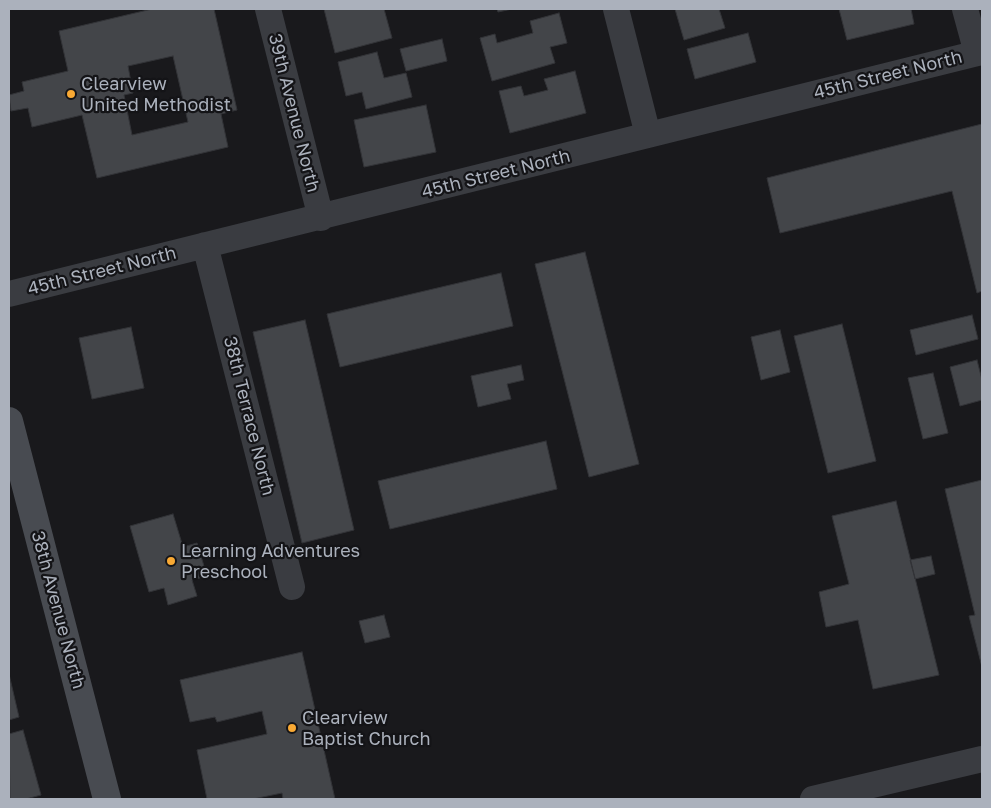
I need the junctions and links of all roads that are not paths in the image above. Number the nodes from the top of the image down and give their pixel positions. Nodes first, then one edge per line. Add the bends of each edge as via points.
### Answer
1 (268, 9) edge
2 (616, 9) edge
3 (965, 9) edge
4 (979, 52) edge
5 (648, 135) junction
6 (321, 218) junction
7 (205, 245) junction
8 (9, 294) edge
9 (9, 421) edge
10 (292, 587) dead end
11 (982, 758) edge
12 (825, 798) edge
13 (107, 799) edge

1 - 6 street, 39th Avenue North
2 - 5 street
3 - 4 street
4 - 5 street, 45th Street North
5 - 6 street, 45th Street North
6 - 7 street, 45th Street North
7 - 8 street, 45th Street North
7 - 10 street, 38th Terrace North
9 - 13 main road, 38th Avenue North
11 - 12 street

